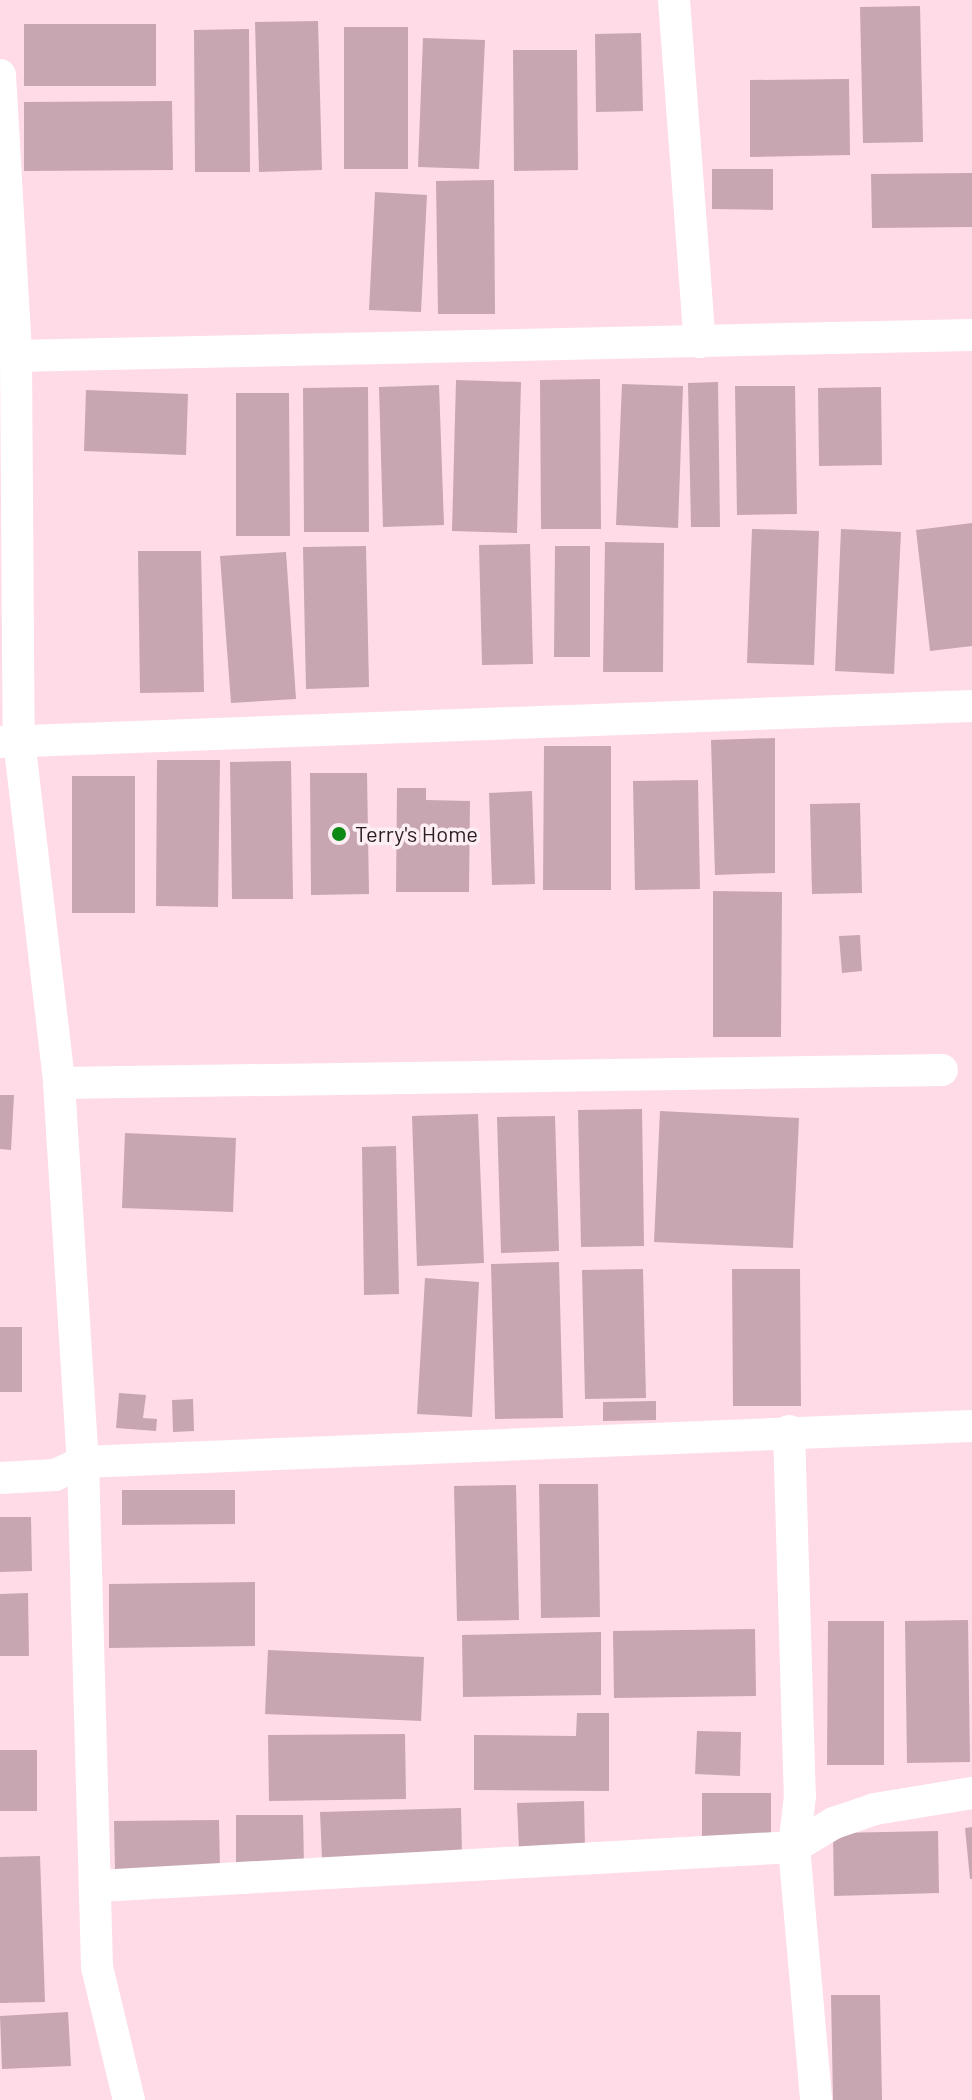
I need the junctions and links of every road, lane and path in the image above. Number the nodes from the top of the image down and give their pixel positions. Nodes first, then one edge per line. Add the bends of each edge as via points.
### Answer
1 (674, 0) edge
2 (0, 75) edge
3 (972, 335) edge
4 (700, 342) junction
5 (16, 356) junction
6 (972, 706) edge
7 (10, 741) edge
8 (942, 1070) dead end
9 (59, 1083) junction
10 (972, 1426) edge
11 (789, 1431) junction
12 (83, 1462) junction
13 (0, 1478) edge
14 (972, 1793) edge
15 (794, 1847) junction
16 (98, 1886) junction
17 (129, 2100) edge
18 (816, 2100) edge

1 - 4 street
2 - 5 street
3 - 4 street
4 - 5 street
5 - 7 street
6 - 7 street
7 - 9 street
8 - 9 street
9 - 12 street
10 - 11 street
11 - 12 street
11 - 15 street via 800,1796
12 - 13 street via 55,1475
12 - 16 street
14 - 15 street via 875,1809
15 - 16 street
15 - 18 street
16 - 17 street via 97,1967

